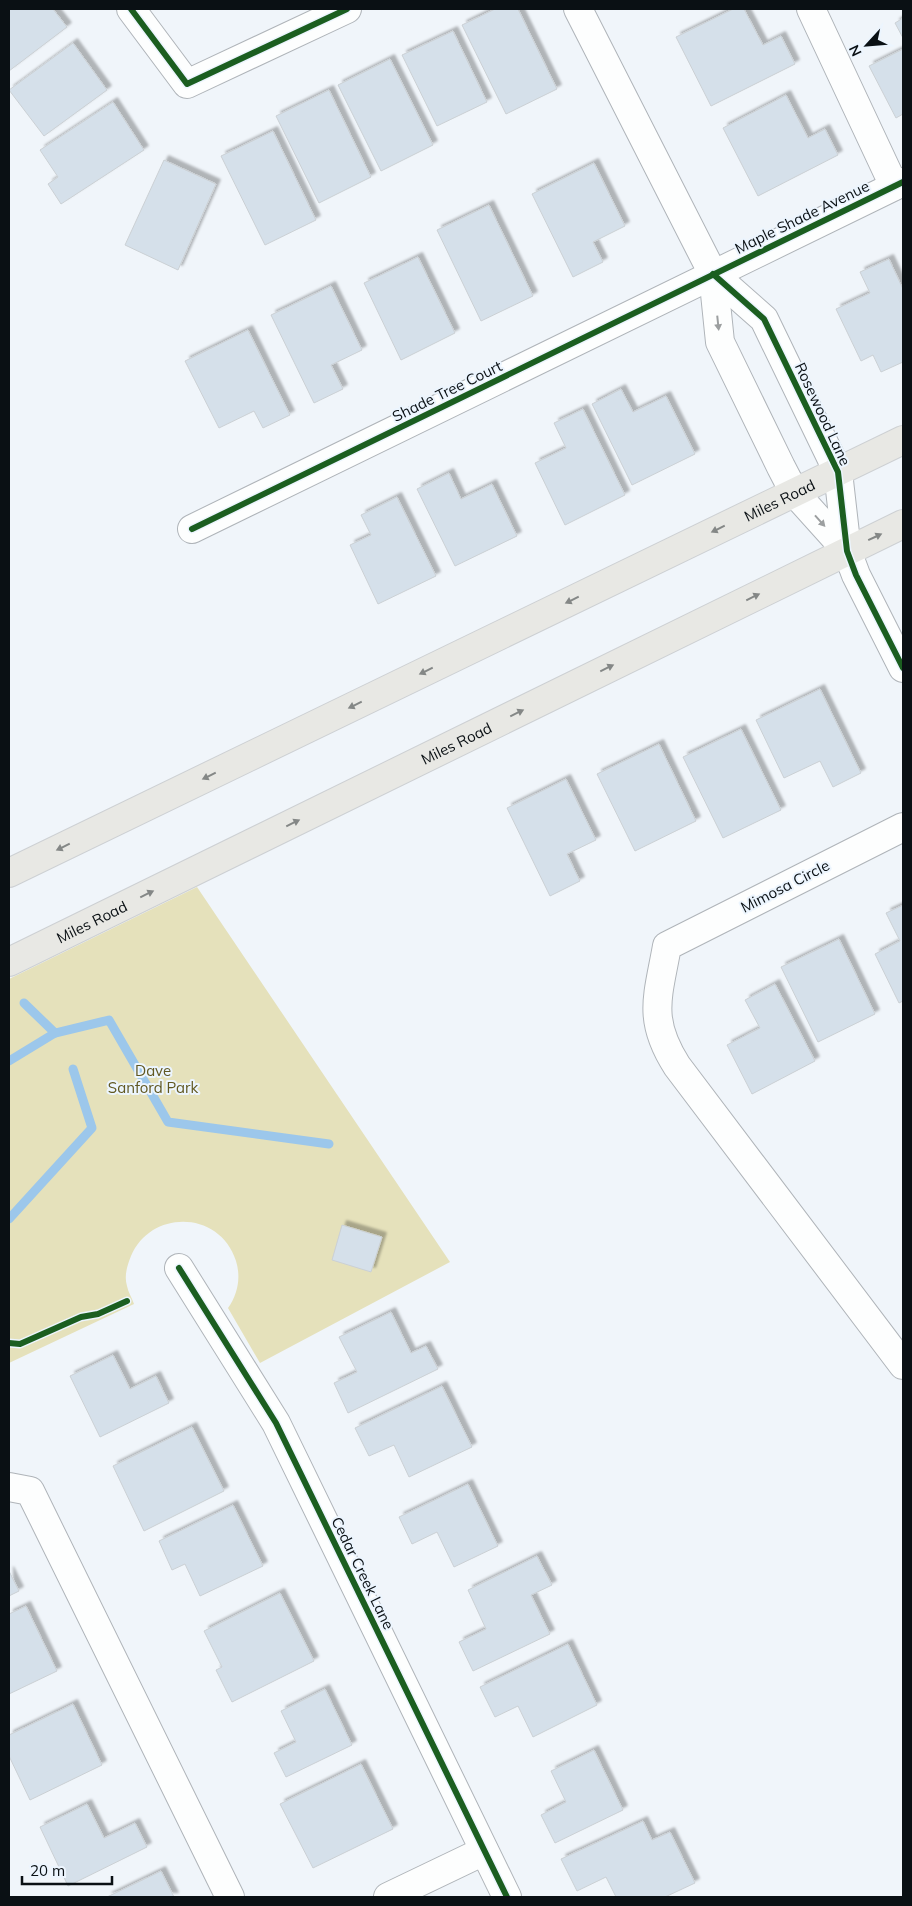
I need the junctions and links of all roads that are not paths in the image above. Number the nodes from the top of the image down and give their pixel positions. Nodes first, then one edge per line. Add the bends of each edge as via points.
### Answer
1 (131, 9) edge
2 (347, 9) edge
3 (578, 9) edge
4 (811, 9) edge
5 (899, 184) edge
6 (713, 274) junction
7 (903, 440) edge
8 (838, 472) junction
9 (794, 492) junction
10 (903, 524) edge
11 (192, 529) dead end
12 (847, 551) junction
13 (903, 668) edge
14 (903, 827) edge
15 (9, 873) edge
16 (9, 962) edge
17 (179, 1268) dead end
18 (903, 1365) edge
19 (9, 1487) edge
20 (484, 1851) junction
21 (230, 1897) edge
22 (388, 1897) edge
23 (507, 1897) edge

1 - 2 street via 187,84
3 - 6 street, Rosewood Lane
4 - 5 street
5 - 6 street, Maple Shade Avenue
6 - 8 street, Rosewood Lane via 764,319
6 -> 9 street, Rosewood Lane via 720,342
6 - 11 street, Shade Tree Court
7 - 8 main road, Miles Road
8 - 9 main road, Miles Road
8 - 12 street, Rosewood Lane
9 -> 12 street, Rosewood Lane
9 -> 15 main road, Miles Road
12 -> 10 main road, Miles Road
12 - 13 street, Rosewood Lane
16 -> 12 main road, Miles Road
14 - 18 street, Mimosa Circle via 667,946 656,1014 666,1049
17 - 20 street, Cedar Creek Lane via 276,1423
19 - 21 street via 30,1491
20 - 22 street
20 - 23 street, Cedar Creek Lane

